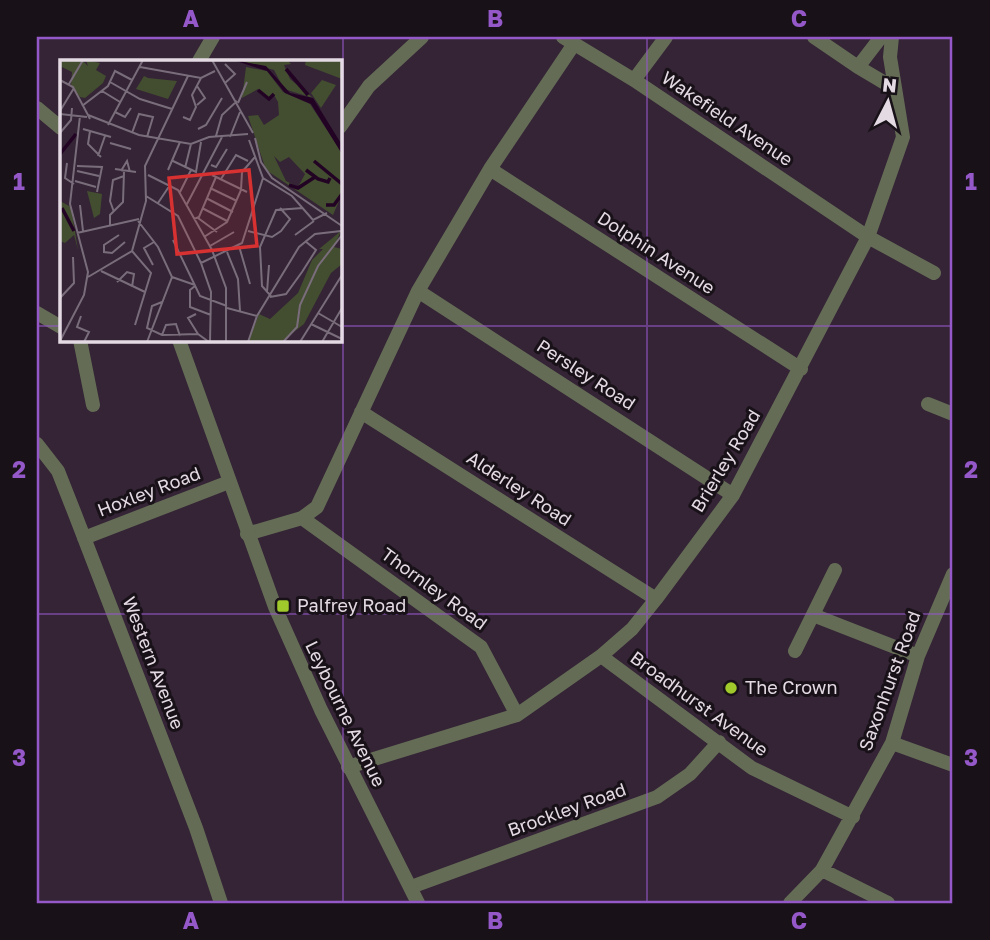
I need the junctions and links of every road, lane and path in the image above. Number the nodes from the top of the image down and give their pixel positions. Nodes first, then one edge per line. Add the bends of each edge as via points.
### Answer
1 (422, 37) edge
2 (666, 37) edge
3 (814, 37) edge
4 (881, 37) edge
5 (892, 37) edge
6 (207, 38) edge
7 (568, 40) edge
8 (199, 60) edge
9 (858, 67) junction
10 (634, 80) junction
11 (895, 89) junction
12 (37, 108) edge
13 (341, 126) edge
14 (60, 127) edge
15 (490, 169) junction
16 (868, 237) junction
17 (934, 273) dead end
18 (418, 290) junction
19 (37, 313) edge
20 (60, 326) edge
21 (80, 341) edge
22 (179, 341) edge
23 (801, 369) junction
24 (928, 404) dead end
25 (93, 405) dead end
26 (362, 412) junction
27 (953, 414) edge
28 (37, 444) edge
29 (229, 482) junction
30 (733, 495) junction
31 (302, 518) junction
32 (247, 534) junction
33 (84, 538) junction
34 (835, 570) dead end
35 (953, 574) edge
36 (656, 599) junction
37 (813, 615) junction
38 (795, 651) dead end
39 (601, 656) junction
40 (918, 656) junction
41 (517, 715) junction
42 (719, 742) junction
43 (892, 743) junction
44 (953, 765) edge
45 (348, 766) junction
46 (853, 817) junction
47 (822, 870) junction
48 (411, 887) junction
49 (221, 903) edge
50 (418, 903) edge
51 (790, 903) edge
52 (888, 903) edge

1 - 13 street via 374,80
2 - 10 street
3 - 9 street
4 - 9 street
5 - 11 street, Brierley Road
6 - 8 street
7 - 10 street, Wakefield Avenue
7 - 15 street
9 - 11 street
10 - 16 street, Wakefield Avenue
11 - 16 street, Brierley Road via 903,137
12 - 14 street
15 - 18 street
15 - 23 street, Dolphin Avenue
16 - 17 street, Wakefield Avenue
16 - 23 street, Brierley Road
18 - 26 street
18 - 30 street, Persley Road
19 - 20 street
21 - 25 street
22 - 29 street, Leybourne Avenue
23 - 30 street, Brierley Road
24 - 27 street
26 - 31 street via 317,507
26 - 36 street, Alderley Road
28 - 33 street, Western Avenue via 58,471
29 - 32 street, Leybourne Avenue
29 - 33 street, Hoxley Road
30 - 36 street, Brierley Road
31 - 32 street
31 - 41 street, Thornley Road via 481,647
32 - 45 street, Leybourne Avenue via 293,651
33 - 49 street, Western Avenue
34 - 37 street
35 - 40 street, Saxonhurst Road
36 - 39 street, Brierley Road via 632,629
37 - 38 street
37 - 40 street
39 - 41 street, Brierley Road
39 - 42 street, Broadhurst Avenue
40 - 43 street, Saxonhurst Road
41 - 45 street, Brierley Road
42 - 46 street, Broadhurst Avenue via 752,768
42 - 48 street, Brockley Road via 690,774 657,797
43 - 44 street
43 - 46 street, Saxonhurst Road
45 - 48 street, Leybourne Avenue
46 - 47 street, Saxonhurst Road
47 - 51 street, Saxonhurst Road
47 - 52 street
48 - 50 street, Leybourne Avenue

